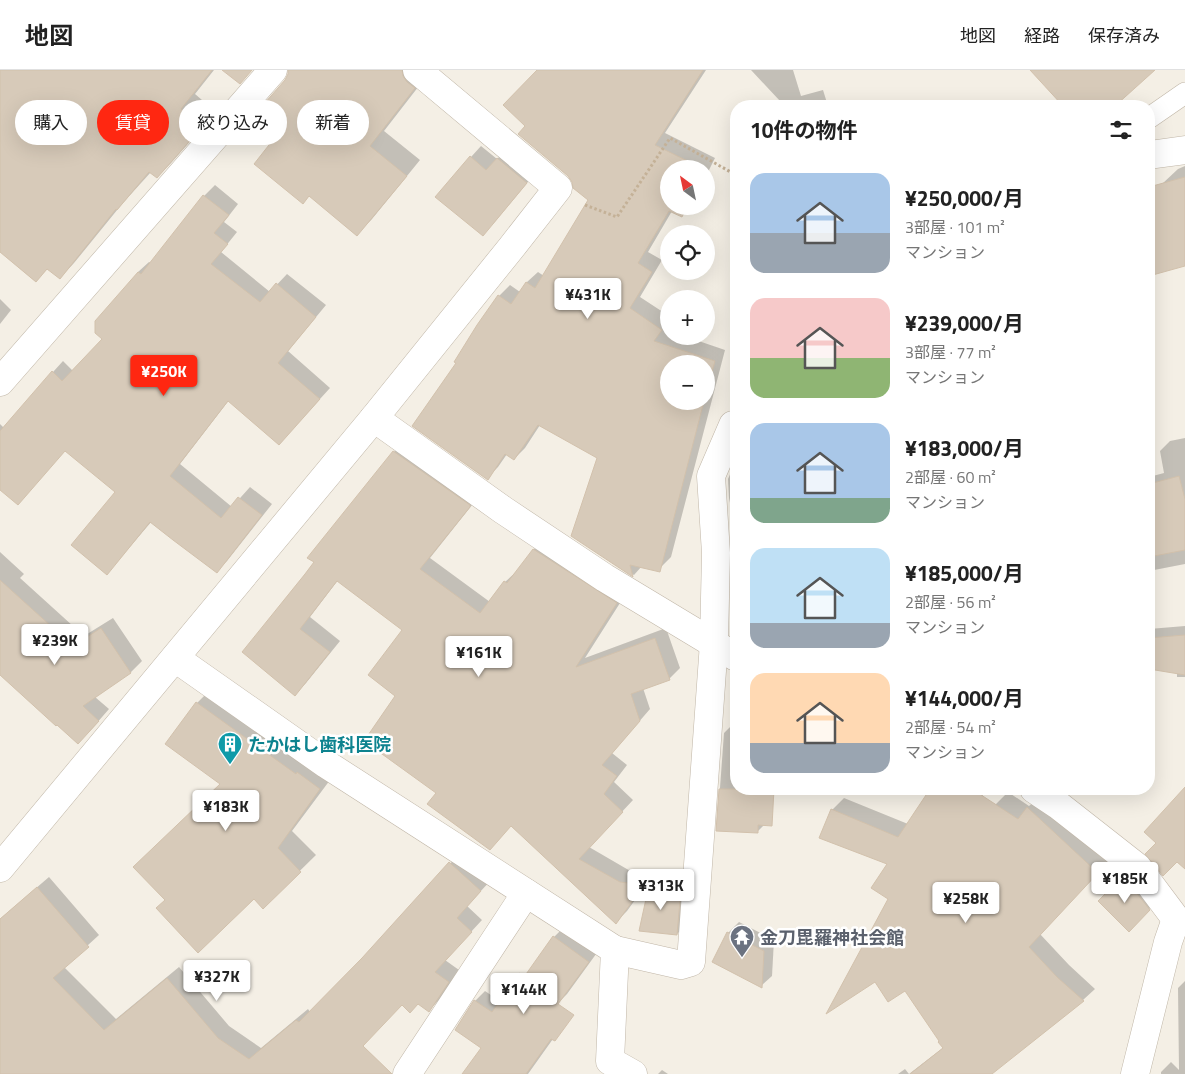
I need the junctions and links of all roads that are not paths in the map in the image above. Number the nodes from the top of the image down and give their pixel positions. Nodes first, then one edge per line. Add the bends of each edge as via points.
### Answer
1 (273, 70) edge
2 (416, 70) edge
3 (1185, 92) edge
4 (1155, 114) edge
5 (1185, 150) edge
6 (1155, 154) edge
7 (0, 382) edge
8 (374, 418) junction
9 (730, 432) edge
10 (725, 650) edge
11 (174, 658) junction
12 (1043, 795) edge
13 (0, 868) edge
14 (526, 893) junction
15 (1181, 919) edge
16 (615, 950) junction
17 (407, 1074) edge
18 (633, 1074) edge
19 (1135, 1074) edge

1 - 7 street
2 - 8 street via 558,188
3 - 4 lane
5 - 6 street
8 - 10 street via 605,578
8 - 11 street
9 - 10 street via 711,476
10 - 16 street via 691,962 680,965
11 - 13 street
11 - 14 street via 326,764
12 - 15 street via 1137,868
14 - 16 street
14 - 17 street
15 - 19 street via 1168,942
16 - 18 street via 610,1061

